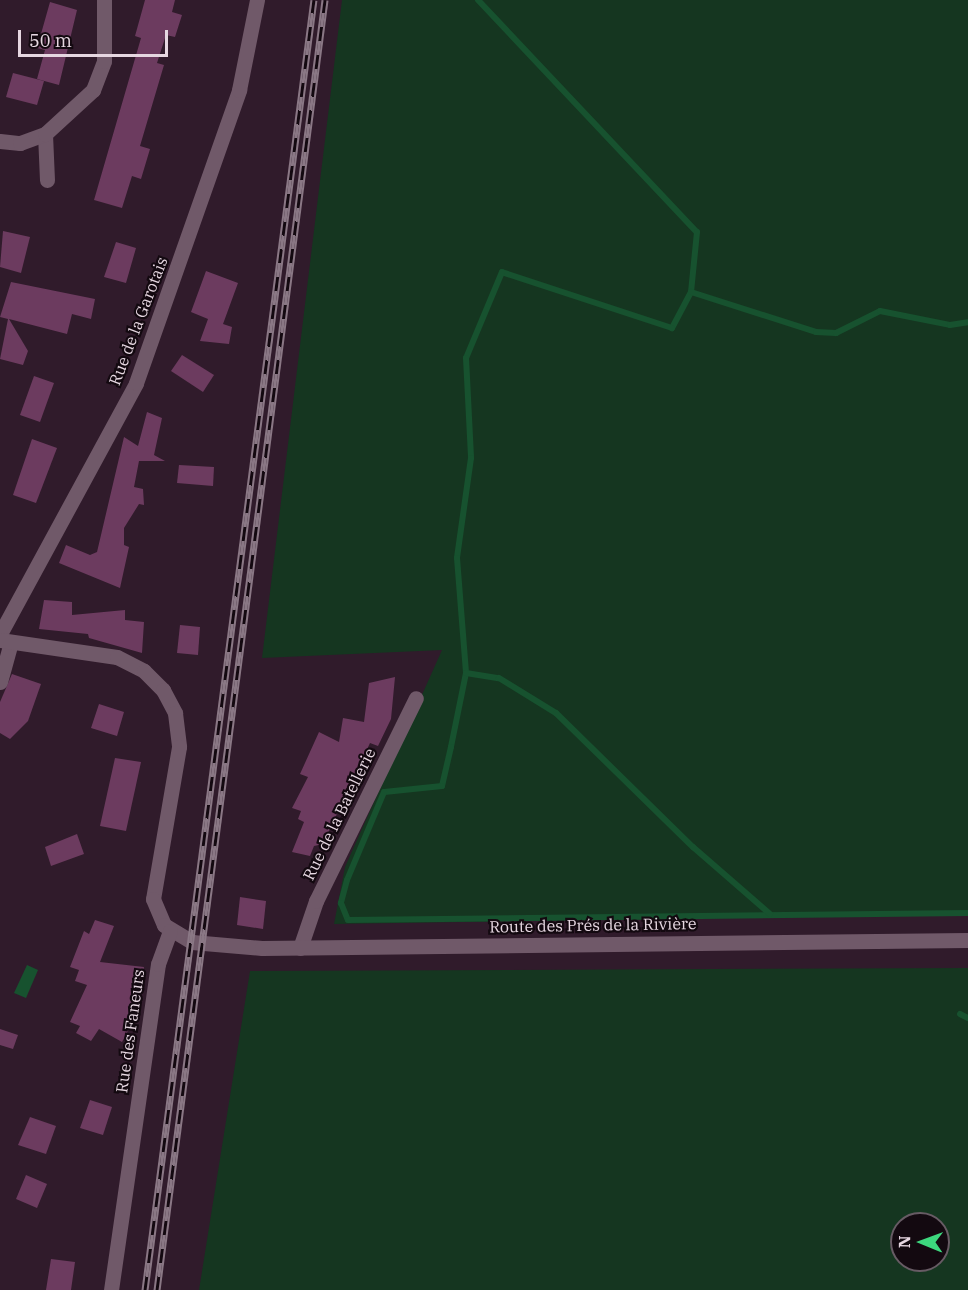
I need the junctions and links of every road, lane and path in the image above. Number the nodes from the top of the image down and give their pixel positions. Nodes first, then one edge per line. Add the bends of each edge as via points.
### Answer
1 (104, 0) edge
2 (257, 0) edge
3 (45, 134) junction
4 (0, 141) edge
5 (46, 180) dead end
6 (4, 639) edge
7 (0, 682) edge
8 (416, 698) dead end
9 (170, 931) junction
10 (968, 940) edge
11 (300, 948) junction
12 (111, 1290) edge

1 - 3 street via 104,61 93,90
2 - 6 street, Rue de la Garotais via 239,90 136,383
3 - 4 street via 20,143
3 - 5 street
6 - 7 street, Rue de la Garotais
6 - 9 street via 133,663 158,684 175,713 179,733 176,768 153,899
8 - 11 street, Rue de la Batellerie via 316,901
9 - 11 street, Route des Prés de la Rivière via 192,942 218,946
9 - 12 street, Rue des Faneurs via 158,964
10 - 11 street, Route des Prés de la Rivière

